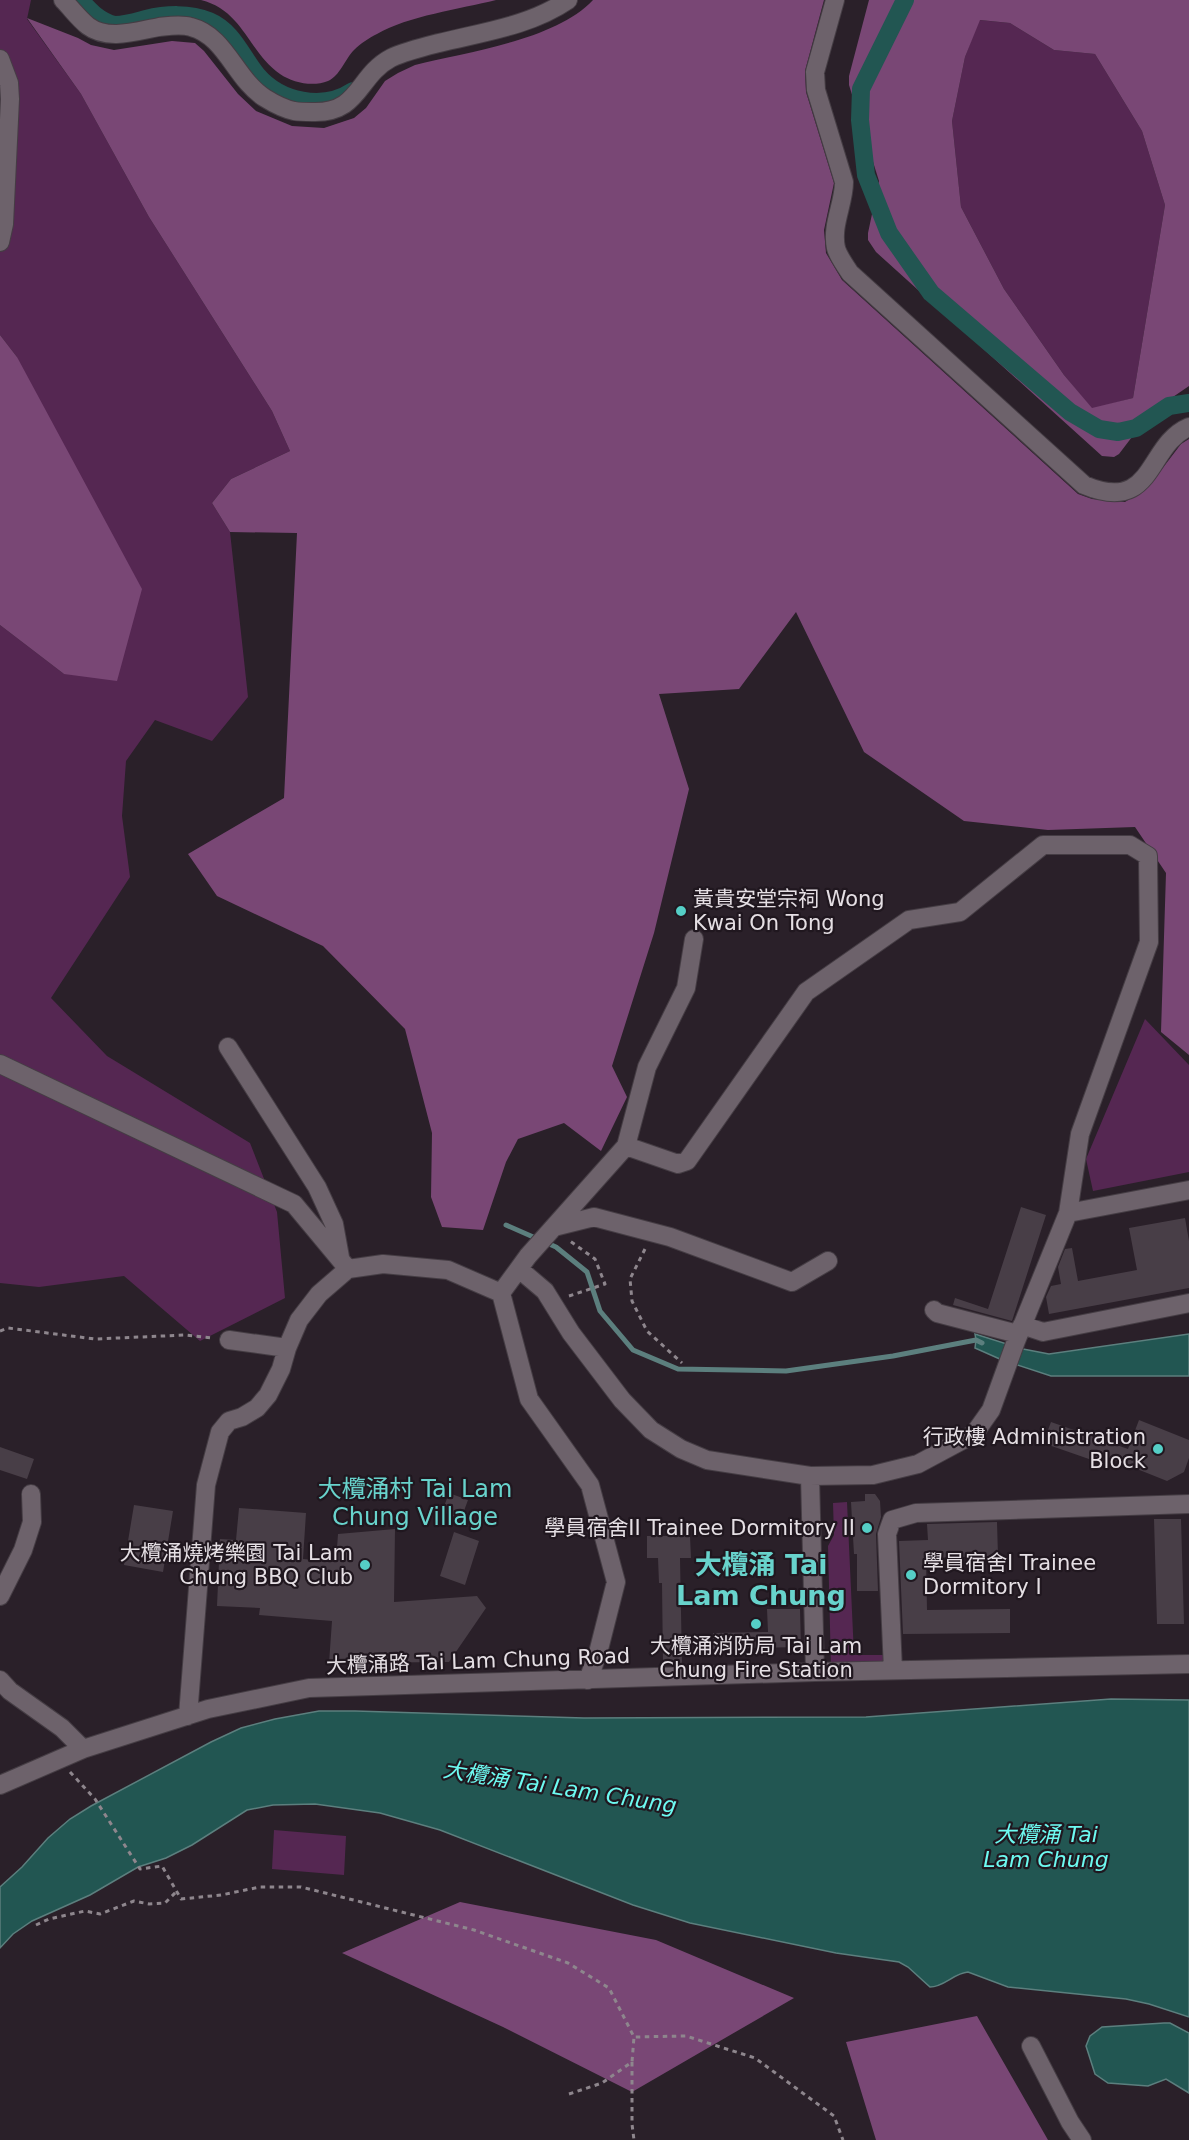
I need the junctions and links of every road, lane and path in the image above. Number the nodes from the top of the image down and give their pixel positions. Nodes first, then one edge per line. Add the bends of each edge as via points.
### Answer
1 (63, 0) edge
2 (568, 0) edge
3 (835, 0) edge
4 (0, 60) edge
5 (0, 242) edge
6 (1189, 427) edge
7 (694, 939) dead end
8 (228, 1047) dead end
9 (0, 1064) edge
10 (626, 1146) junction
11 (1189, 1190) edge
12 (1068, 1213) junction
13 (555, 1228) junction
14 (655, 1234) junction
15 (828, 1261) dead end
16 (524, 1262) junction
17 (344, 1264) junction
18 (501, 1293) junction
19 (573, 1295) dead end
20 (1189, 1303) edge
21 (934, 1310) dead end
22 (0, 1331) edge
23 (1019, 1333) junction
24 (229, 1340) joint
25 (287, 1348) junction
26 (682, 1363) dead end
27 (810, 1476) junction
28 (32, 1494) dead end
29 (1189, 1503) edge
30 (0, 1596) edge
31 (1189, 1664) edge
32 (893, 1670) junction
33 (815, 1672) junction
34 (0, 1680) edge
35 (588, 1680) junction
36 (188, 1716) junction
37 (82, 1749) junction
38 (59, 1760) junction
39 (0, 1785) edge
40 (177, 1892) junction
41 (36, 1925) dead end
42 (634, 2037) junction
43 (1031, 2046) dead end
44 (632, 2062) junction
45 (569, 2094) dead end
46 (634, 2140) edge
47 (843, 2140) edge
48 (1082, 2140) edge

1 - 2 street via 87,26 102,32 114,34 171,25 202,30 264,98 295,111 322,112 345,105 374,70 390,59 528,21
3 - 6 street via 815,72 816,90 844,182 834,230 836,250 850,273 1084,485 1095,490 1122,492 1132,487 1147,474 1173,438
4 - 5 street via 9,83 10,99
7 - 10 street via 686,988 647,1067
8 - 17 street via 317,1187 334,1224
9 - 17 street via 294,1204
10 - 12 street via 678,1164 687,1161 806,992 909,920 960,912 1043,845 1130,845 1148,856 1149,942 1080,1134
10 - 13 street
11 - 12 street
12 - 23 street
13 - 14 street via 594,1217
13 - 16 street
13 - 19 path via 595,1259 605,1284
14 - 15 street via 792,1282
14 - 26 path via 630,1279 632,1301 647,1331
16 - 18 street
16 - 27 street via 571,1333 622,1400 651,1430 707,1460
17 - 18 street via 448,1269
17 - 25 street via 299,1320
18 - 35 street via 529,1399 590,1485 616,1582
20 - 23 street via 1043,1332
21 - 23 street
22 - 24 path via 8,1328 95,1339 185,1335
23 - 27 street via 991,1410 974,1434 918,1464 873,1475
24 - 25 street
25 - 36 street via 268,1395 257,1408 229,1421 220,1432 206,1485
27 - 33 street
28 - 30 street via 32,1522
29 - 32 street via 916,1513 892,1520 887,1534
31 - 32 street, 大欖涌路 Tai Lam Chung Road
32 - 33 street, 大欖涌路 Tai Lam Chung Road
33 - 35 street, 大欖涌路 Tai Lam Chung Road
34 - 37 street via 62,1728
35 - 36 street, 大欖涌路 Tai Lam Chung Road via 309,1688
36 - 37 street, 大欖涌路 Tai Lam Chung Road
37 - 38 street, 大欖涌路 Tai Lam Chung Road
38 - 39 street, 大欖涌路 Tai Lam Chung Road
38 - 40 path via 95,1799 140,1869 162,1866
40 - 41 path via 165,1903 134,1901 100,1914 85,1911
40 - 42 path via 181,1899 260,1887 300,1887 474,1930 568,1963 609,1988
42 - 44 path
42 - 47 path via 686,2036 755,2058 834,2116
43 - 48 street
44 - 45 path via 602,2084
44 - 46 path

